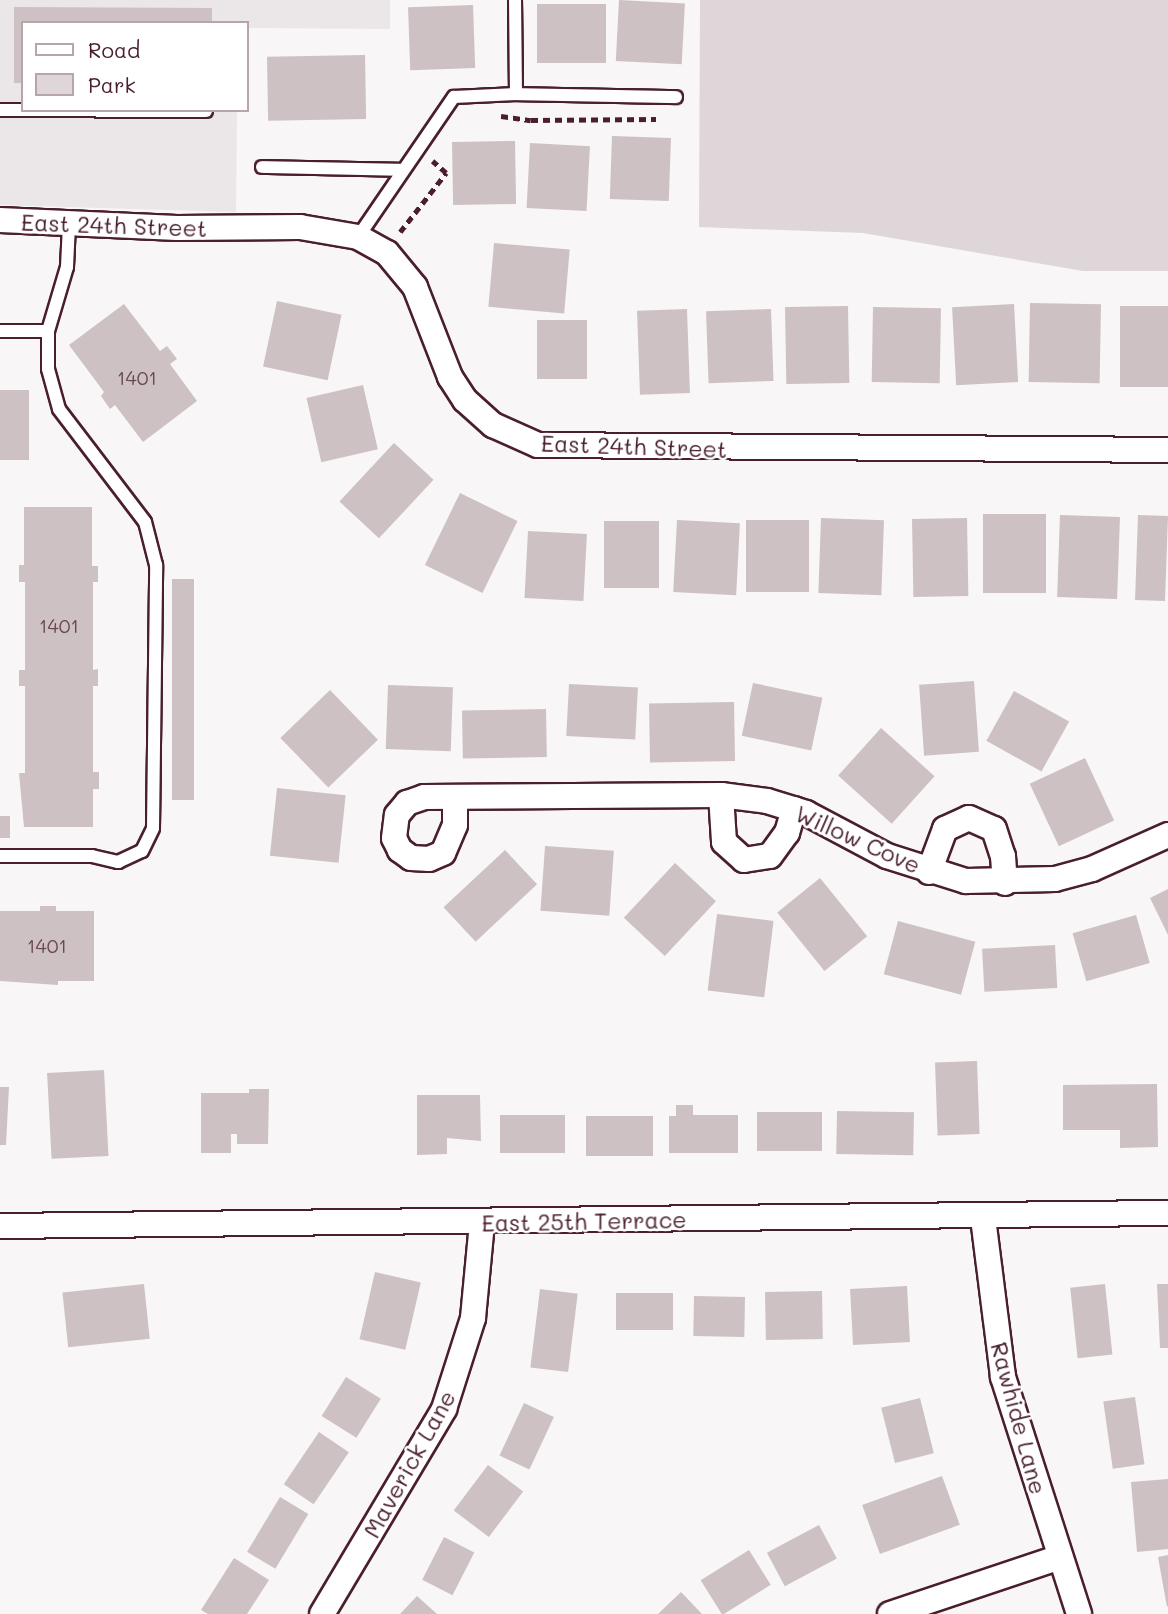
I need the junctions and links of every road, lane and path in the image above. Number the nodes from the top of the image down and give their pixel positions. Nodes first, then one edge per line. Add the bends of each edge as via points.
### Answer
1 (514, 0) edge
2 (516, 94) junction
3 (676, 97) dead end
4 (0, 110) edge
5 (21, 110) edge
6 (495, 115) dead end
7 (670, 119) dead end
8 (435, 148) dead end
9 (262, 167) dead end
10 (403, 170) junction
11 (0, 220) edge
12 (69, 224) junction
13 (400, 233) dead end
14 (358, 237) junction
15 (0, 331) edge
16 (48, 331) junction
17 (1168, 450) edge
18 (721, 795) junction
19 (456, 797) dead end
20 (794, 809) junction
21 (1168, 835) edge
22 (0, 856) edge
23 (929, 872) junction
24 (1005, 883) junction
25 (1168, 1213) edge
26 (983, 1218) junction
27 (482, 1222) junction
28 (0, 1226) edge
29 (1060, 1558) junction
30 (322, 1614) edge
31 (890, 1614) edge
32 (1079, 1614) edge

1 - 2 lane
2 - 3 lane
2 - 10 lane via 454,97
4 - 5 lane
6 - 7 path via 531,120
8 - 13 path via 428,158 446,173
9 - 10 lane
10 - 14 lane
11 - 12 street, East 24th Street
12 - 14 street, East 24th Street via 300,227
12 - 16 lane via 67,267
14 - 17 street, East 24th Street via 387,253 415,287 450,377 465,400 493,425 538,445
15 - 16 lane
16 - 22 lane via 48,369 59,409 145,522 156,565 153,828 142,851 118,862 92,856
18 - 19 street, Willow Cove
18 - 20 street, Willow Cove
18 - 20 street via 724,842 744,860 770,856 786,833
20 - 23 street, Willow Cove
21 - 24 street, Willow Cove via 1093,869 1055,879
23 - 24 street, Willow Cove via 966,881
23 - 24 street via 946,829 969,818 994,828
25 - 26 street, East 25th Terrace
26 - 27 street, East 25th Terrace
26 - 29 street, Rawhide Lane via 1003,1377
27 - 28 street, East 25th Terrace
27 - 30 street, Maverick Lane via 474,1318 452,1388 424,1446
29 - 31 street
29 - 32 street, Rawhide Lane

